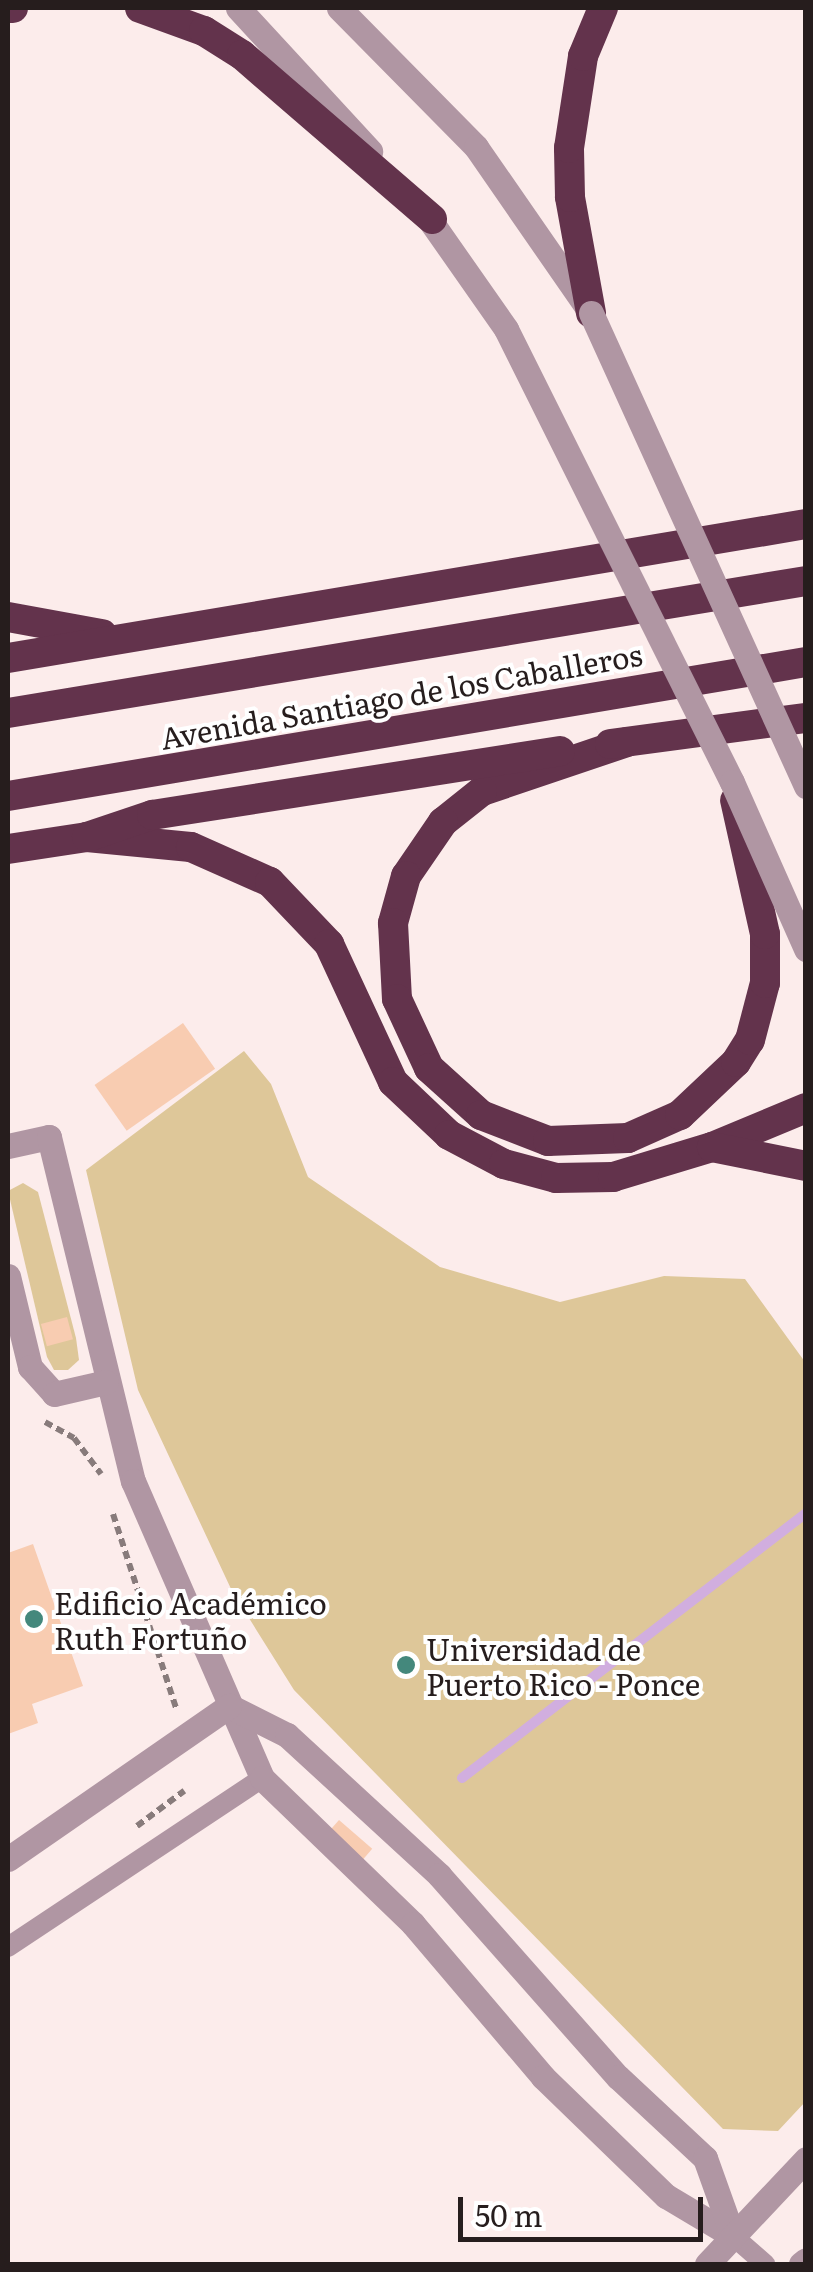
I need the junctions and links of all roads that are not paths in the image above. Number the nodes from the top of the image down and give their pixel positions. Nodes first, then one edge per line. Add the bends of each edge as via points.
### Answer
1 (140, 8) edge
2 (238, 8) edge
3 (339, 8) edge
4 (602, 8) edge
5 (432, 220) junction
6 (591, 313) junction
7 (806, 524) edge
8 (806, 582) edge
9 (8, 617) edge
10 (124, 638) junction
11 (8, 658) edge
12 (806, 662) edge
13 (8, 713) edge
14 (806, 718) edge
15 (628, 742) junction
16 (732, 782) junction
17 (806, 786) edge
18 (8, 796) edge
19 (87, 837) junction
20 (8, 849) edge
21 (806, 949) edge
22 (806, 1108) edge
23 (8, 1146) edge
24 (712, 1148) junction
25 (806, 1166) edge
26 (8, 1276) edge
27 (106, 1382) junction
28 (229, 1706) junction
29 (262, 1778) junction
30 (8, 1859) edge
31 (8, 1948) edge
32 (806, 2159) edge
33 (733, 2236) junction
34 (707, 2264) edge
35 (765, 2264) edge

1 - 5 highway via 204,31 242,54
2 - 5 street
3 - 6 street via 476,147
4 - 6 highway via 583,56 569,148 570,197
5 - 16 street, bridge via 506,329
6 - 17 street, bridge
7 - 10 highway
8 - 13 highway, Avenida Santiago de los Caballeros
9 - 10 highway
10 - 11 highway
12 - 18 highway, Avenida Santiago de los Caballeros
14 - 15 highway
15 - 16 highway, bridge via 500,782 461,805 406,876 393,923 398,999 417,1048 445,1086 482,1115 548,1141 602,1144 654,1128 700,1099 736,1062 762,1004 765,934
15 - 19 highway via 152,815
16 - 21 street, bridge
19 - 20 highway
19 - 24 highway via 191,847 222,855 270,882 329,944 393,1082 418,1111 474,1150 534,1174 586,1179 641,1171
22 - 24 highway
23 - 27 street via 50,1137
24 - 25 highway
26 - 27 street via 30,1368 54,1394
27 - 28 street via 133,1481
28 - 29 street
28 - 30 street
28 - 33 street via 287,1735 439,1875 618,2077 705,2158
29 - 31 lane
29 - 33 street via 413,1924 543,2077 666,2196
32 - 33 street
33 - 34 street
33 - 35 lane

